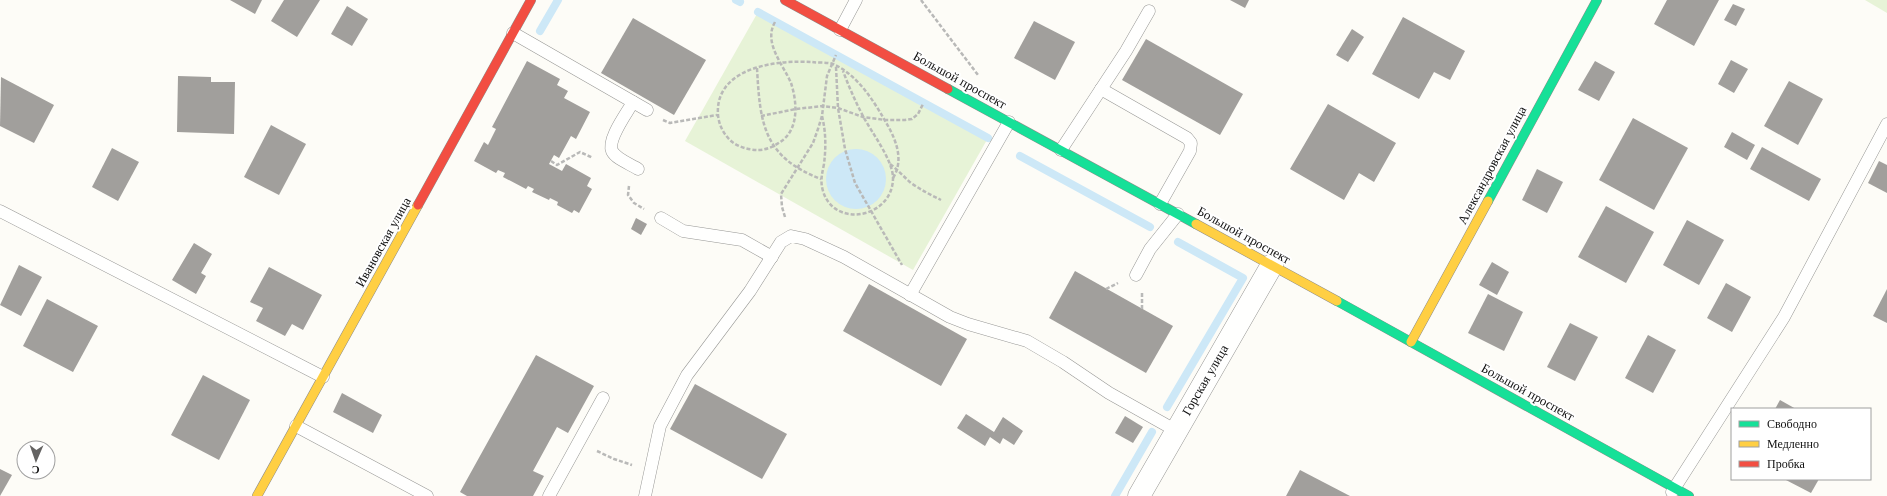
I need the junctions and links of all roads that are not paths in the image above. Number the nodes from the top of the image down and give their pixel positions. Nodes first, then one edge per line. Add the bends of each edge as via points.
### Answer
1 (531, 0) edge
2 (785, 0) edge
3 (856, 0) edge
4 (1597, 0) edge
5 (1149, 11) dead end
6 (840, 30) junction
7 (513, 33) junction
8 (1101, 89) junction
9 (633, 102) junction
10 (647, 110) road end
11 (1009, 122) junction
12 (1887, 124) edge
13 (1060, 150) junction
14 (638, 169) road end
15 (1160, 204) junction
16 (0, 211) edge
17 (1178, 214) junction
18 (660, 218) road end
19 (772, 257) junction
20 (1272, 265) junction
21 (1136, 275) dead end
22 (913, 291) junction
23 (1411, 342) junction
24 (323, 377) junction
25 (603, 398) dead end
26 (296, 426) junction
27 (1175, 430) junction
28 (1672, 492) edge
29 (257, 496) edge
30 (427, 496) edge
31 (549, 496) edge
32 (645, 496) edge
33 (1139, 496) edge
34 (1689, 496) edge

1 - 7 street, Ивановская улица
2 - 6 street, Большой проспект
3 - 6 lane
4 - 23 street, Александровская улица
5 - 8 lane
6 - 11 street, Большой проспект
7 - 9 lane
7 - 24 street, Ивановская улица
8 - 13 lane
8 - 15 lane via 1191,143 1190,151
9 - 10 lane
9 - 14 lane via 611,143 612,151 618,157
11 - 13 street, Большой проспект
11 - 22 lane
12 - 28 lane via 1784,316
13 - 15 street, Большой проспект
15 - 17 street, Большой проспект
16 - 24 lane
17 - 20 street, Большой проспект
17 - 21 lane via 1150,249
18 - 19 lane via 683,231 742,240
19 - 22 lane via 781,242 791,236 805,239
19 - 32 lane via 750,291 687,375 660,426
20 - 23 street, Большой проспект
20 - 27 street, Горская улица
22 - 27 lane via 950,317 1027,341
23 - 28 street, Большой проспект
24 - 26 street, Ивановская улица
25 - 31 lane
26 - 29 street, Ивановская улица
26 - 30 lane
27 - 33 street, Горская улица
28 - 34 street, Большой проспект

